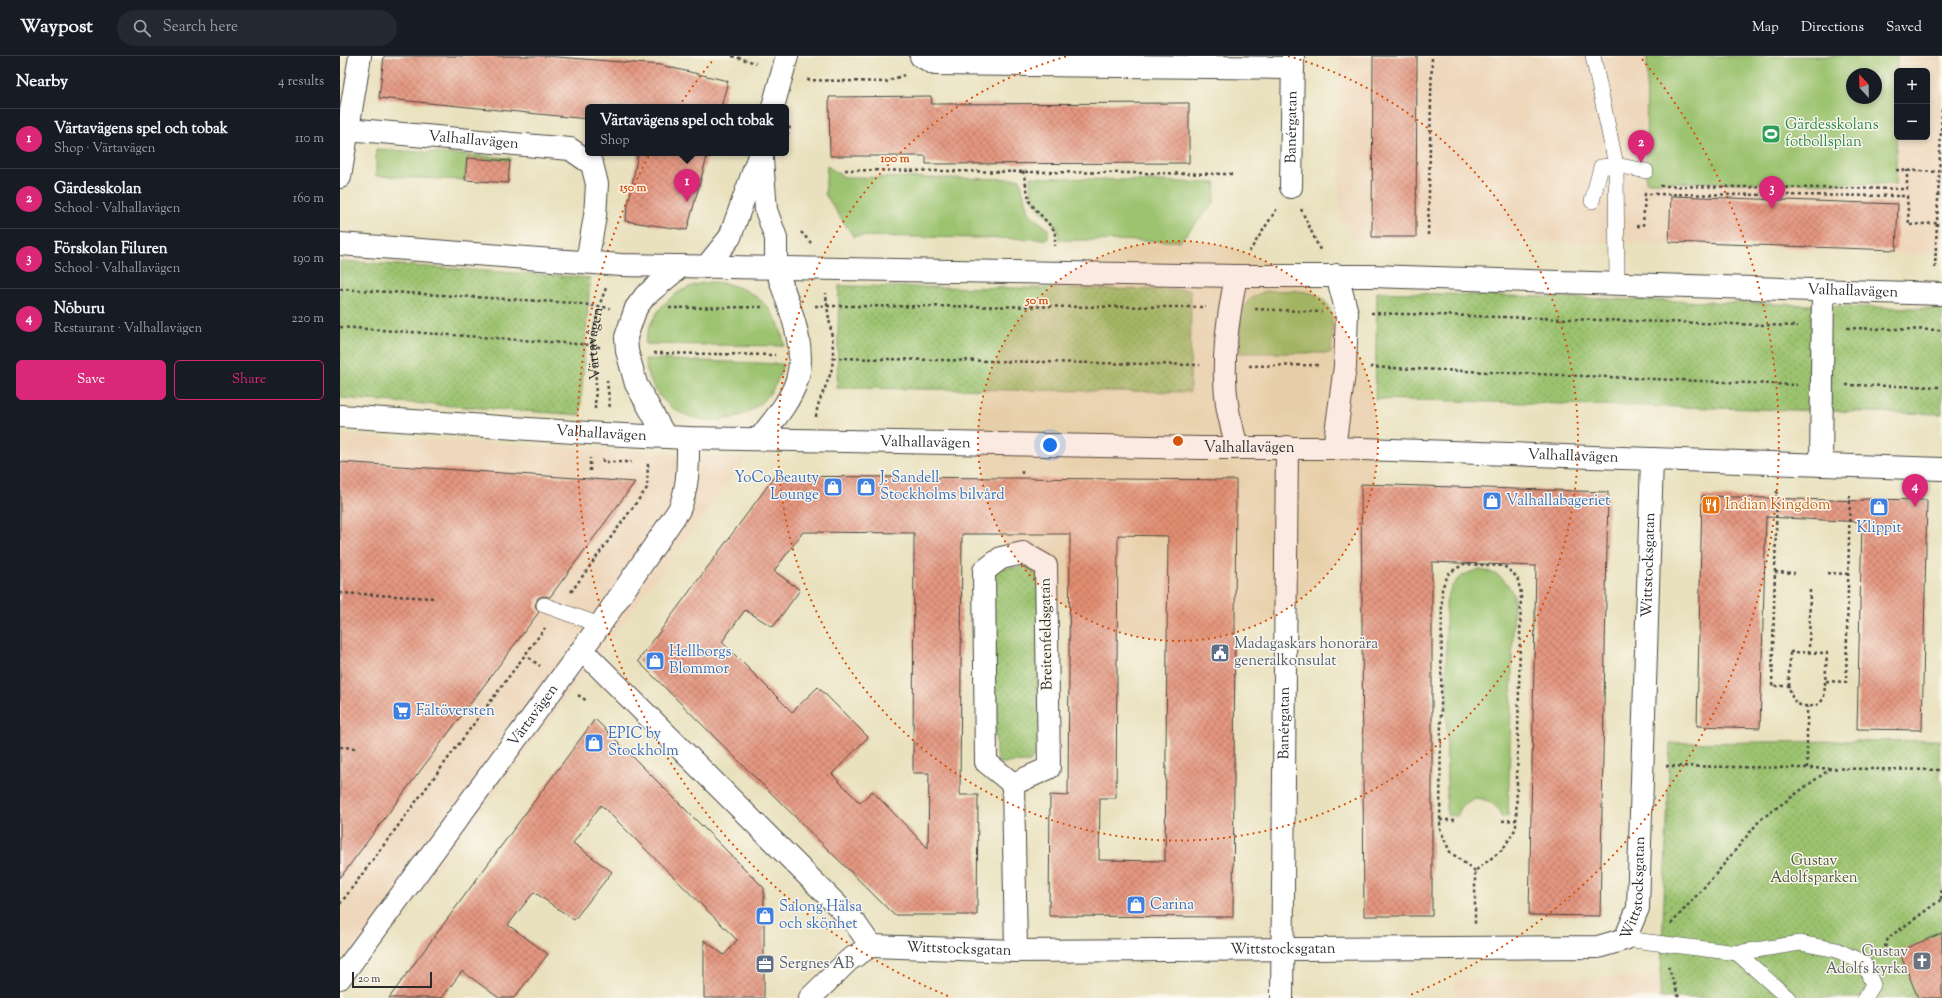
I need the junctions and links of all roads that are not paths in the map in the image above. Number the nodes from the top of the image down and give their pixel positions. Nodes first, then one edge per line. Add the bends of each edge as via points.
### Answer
1 (360, 56) edge
2 (787, 56) edge
3 (1593, 56) edge
4 (928, 60) edge
5 (1293, 62) edge
6 (774, 104) edge
7 (347, 129) junction
8 (760, 156) edge
9 (761, 156) edge
10 (1616, 166) junction
11 (1646, 171) dead end
12 (340, 177) edge
13 (1292, 187) road end
14 (1592, 201) dead end
15 (340, 244) edge
16 (587, 262) junction
17 (681, 266) junction
18 (706, 267) junction
19 (776, 267) junction
20 (1337, 275) junction
21 (1236, 276) junction
22 (1617, 284) junction
23 (1823, 290) junction
24 (1942, 294) edge
25 (340, 416) edge
26 (665, 436) junction
27 (688, 438) junction
28 (759, 439) junction
29 (1287, 447) junction
30 (1237, 448) junction
31 (1334, 448) junction
32 (1652, 459) junction
33 (1821, 464) junction
34 (1942, 469) edge
35 (552, 607) road end
36 (600, 625) junction
37 (582, 650) junction
38 (1013, 784) junction
39 (1625, 939) junction
40 (871, 946) junction
41 (1283, 950) junction
42 (1016, 951) junction
43 (1737, 953) junction
44 (340, 978) edge
45 (1869, 992) edge
46 (810, 998) edge
47 (1282, 998) edge
48 (1788, 998) edge

1 - 7 street
2 - 6 street
3 - 10 lane
4 - 5 street, Banérgatan
5 - 13 street, Banérgatan
7 - 12 street
7 - 16 street, Valhallavägen via 570,149 592,164 597,184 595,216
8 - 18 street via 730,237
9 - 19 street via 766,210 776,238
10 - 11 lane
10 - 14 lane via 1601,166
10 - 22 lane
15 - 16 street, Valhallavägen
16 - 17 street, Valhallavägen
17 - 18 street, Valhallavägen
17 - 26 street via 645,296 636,308 626,338 636,384
18 - 19 street, Valhallavägen
19 - 21 street, Valhallavägen
19 - 28 street via 789,306 800,356 797,380 782,408
20 - 21 street, Valhallavägen
20 - 22 street, Valhallavägen
20 - 31 street via 1347,313 1345,366
21 - 30 street via 1229,308 1224,366 1227,404
22 - 23 street, Valhallavägen
23 - 24 street, Valhallavägen
23 - 33 street
25 - 26 street, Valhallavägen
26 - 27 street, Valhallavägen
27 - 28 street, Valhallavägen
27 - 36 street, Värtavägen via 687,479 679,510
28 - 30 street, Valhallavägen
29 - 30 street, Valhallavägen
29 - 31 street, Valhallavägen
29 - 41 street, Banérgatan
31 - 32 street, Valhallavägen
32 - 33 street, Valhallavägen
32 - 39 street, Wittstocksgatan via 1638,908
33 - 34 street, Valhallavägen
35 - 36 lane
36 - 37 street, Värtavägen
37 - 40 street via 855,923
37 - 44 street, Värtavägen
38 - 38 street, Breitenfeldsgatan via 1049,768 1046,566 1023,553 1001,558 984,571 986,762
38 - 42 street
39 - 41 street, Wittstocksgatan via 1598,947
39 - 43 lane
40 - 42 street, Wittstocksgatan
40 - 46 street via 849,960
41 - 42 street, Wittstocksgatan
41 - 47 street, Banérgatan
43 - 45 lane via 1800,943 1837,950 1864,963
43 - 48 lane

